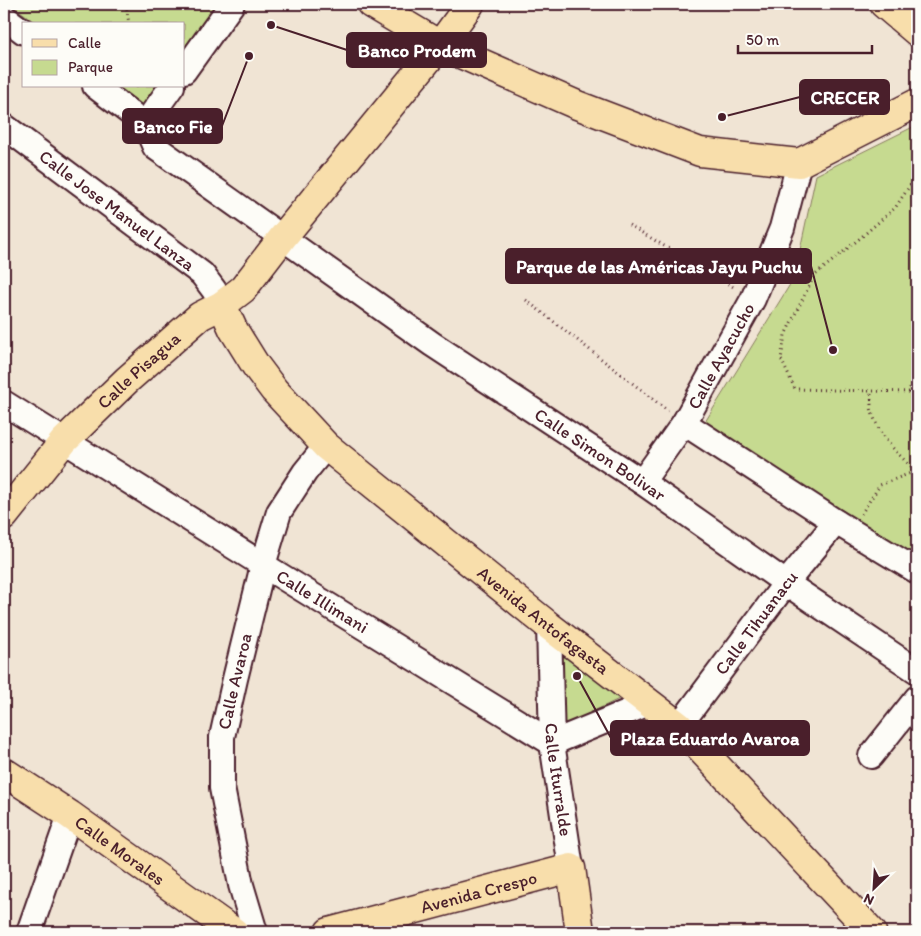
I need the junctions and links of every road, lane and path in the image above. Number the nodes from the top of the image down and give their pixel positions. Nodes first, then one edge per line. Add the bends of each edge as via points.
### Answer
1 (126, 4) edge
2 (232, 4) edge
3 (371, 4) edge
4 (470, 4) edge
5 (884, 4) edge
6 (4, 17) edge
7 (129, 22) edge
8 (22, 30) edge
9 (917, 32) edge
10 (440, 45) junction
11 (185, 69) edge
12 (98, 88) edge
13 (171, 88) edge
14 (917, 103) edge
15 (145, 124) junction
16 (4, 126) edge
17 (799, 163) junction
18 (917, 178) edge
19 (629, 225) dead end
20 (283, 237) junction
21 (753, 299) junction
22 (526, 300) dead end
23 (222, 305) junction
24 (917, 374) edge
25 (871, 391) junction
26 (909, 392) junction
27 (4, 403) edge
28 (917, 406) edge
29 (684, 424) junction
30 (64, 441) junction
31 (326, 446) junction
32 (642, 482) junction
33 (4, 516) edge
34 (843, 527) junction
35 (263, 565) junction
36 (917, 571) edge
37 (786, 583) junction
38 (549, 626) junction
39 (917, 671) edge
40 (917, 698) edge
41 (648, 703) junction
42 (679, 726) junction
43 (552, 743) junction
44 (871, 756) dead end
45 (4, 772) edge
46 (70, 815) junction
47 (571, 868) junction
48 (29, 932) edge
49 (234, 932) edge
50 (255, 932) edge
51 (329, 932) edge
52 (580, 932) edge
53 (872, 932) edge

1 - 7 path
2 - 11 street
3 - 10 main road
4 - 10 main road, Calle Pisagua
5 - 9 main road
6 - 8 street
10 - 17 main road via 578,105 700,152
10 - 20 main road, Calle Pisagua
12 - 15 street
13 - 15 street
14 - 17 main road
15 - 20 street, Calle Simon Bolivar via 156,147
16 - 23 street, Calle Jose Manuel Lanza via 202,274
17 - 21 street, Calle Ayacucho via 782,228
18 - 25 path via 895,208 814,276 785,336 781,359 795,388
19 - 21 path
20 - 23 main road, Calle Pisagua via 243,289
20 - 32 street, Calle Simon Bolivar via 432,344
21 - 29 street, Calle Ayacucho
22 - 29 path
23 - 30 main road, Calle Pisagua via 200,316 126,380
23 - 31 main road, Avenida Antofagasta via 233,330 256,366
24 - 26 path via 912,379
25 - 26 path
25 - 34 path via 872,414 883,437 916,471 880,484
26 - 28 path
27 - 30 street, Calle Illimani
29 - 32 street, Calle Ayacucho
29 - 34 street
30 - 33 main road, Calle Pisagua
30 - 35 street, Calle Illimani
31 - 35 street, Calle Avaroa via 279,512
31 - 38 main road, Avenida Antofagasta
32 - 37 street, Calle Simon Bolivar
34 - 36 street
34 - 37 street, Calle Tihuanacu
35 - 43 street, Calle Illimani
35 - 50 street, Calle Avaroa via 222,737 222,788 241,885
37 - 39 street, Calle Simon Bolivar
37 - 42 street, Calle Tihuanacu
38 - 41 main road, Avenida Antofagasta
38 - 43 street, Calle Iturralde
40 - 44 street
41 - 42 main road, Avenida Antofagasta
41 - 43 street
42 - 53 main road, Avenida Antofagasta
43 - 47 street, Calle Iturralde
45 - 46 main road, Calle Morales
46 - 48 street
46 - 49 main road, Calle Morales
47 - 51 main road, Avenida Crespo
47 - 52 main road, Calle Iturralde

